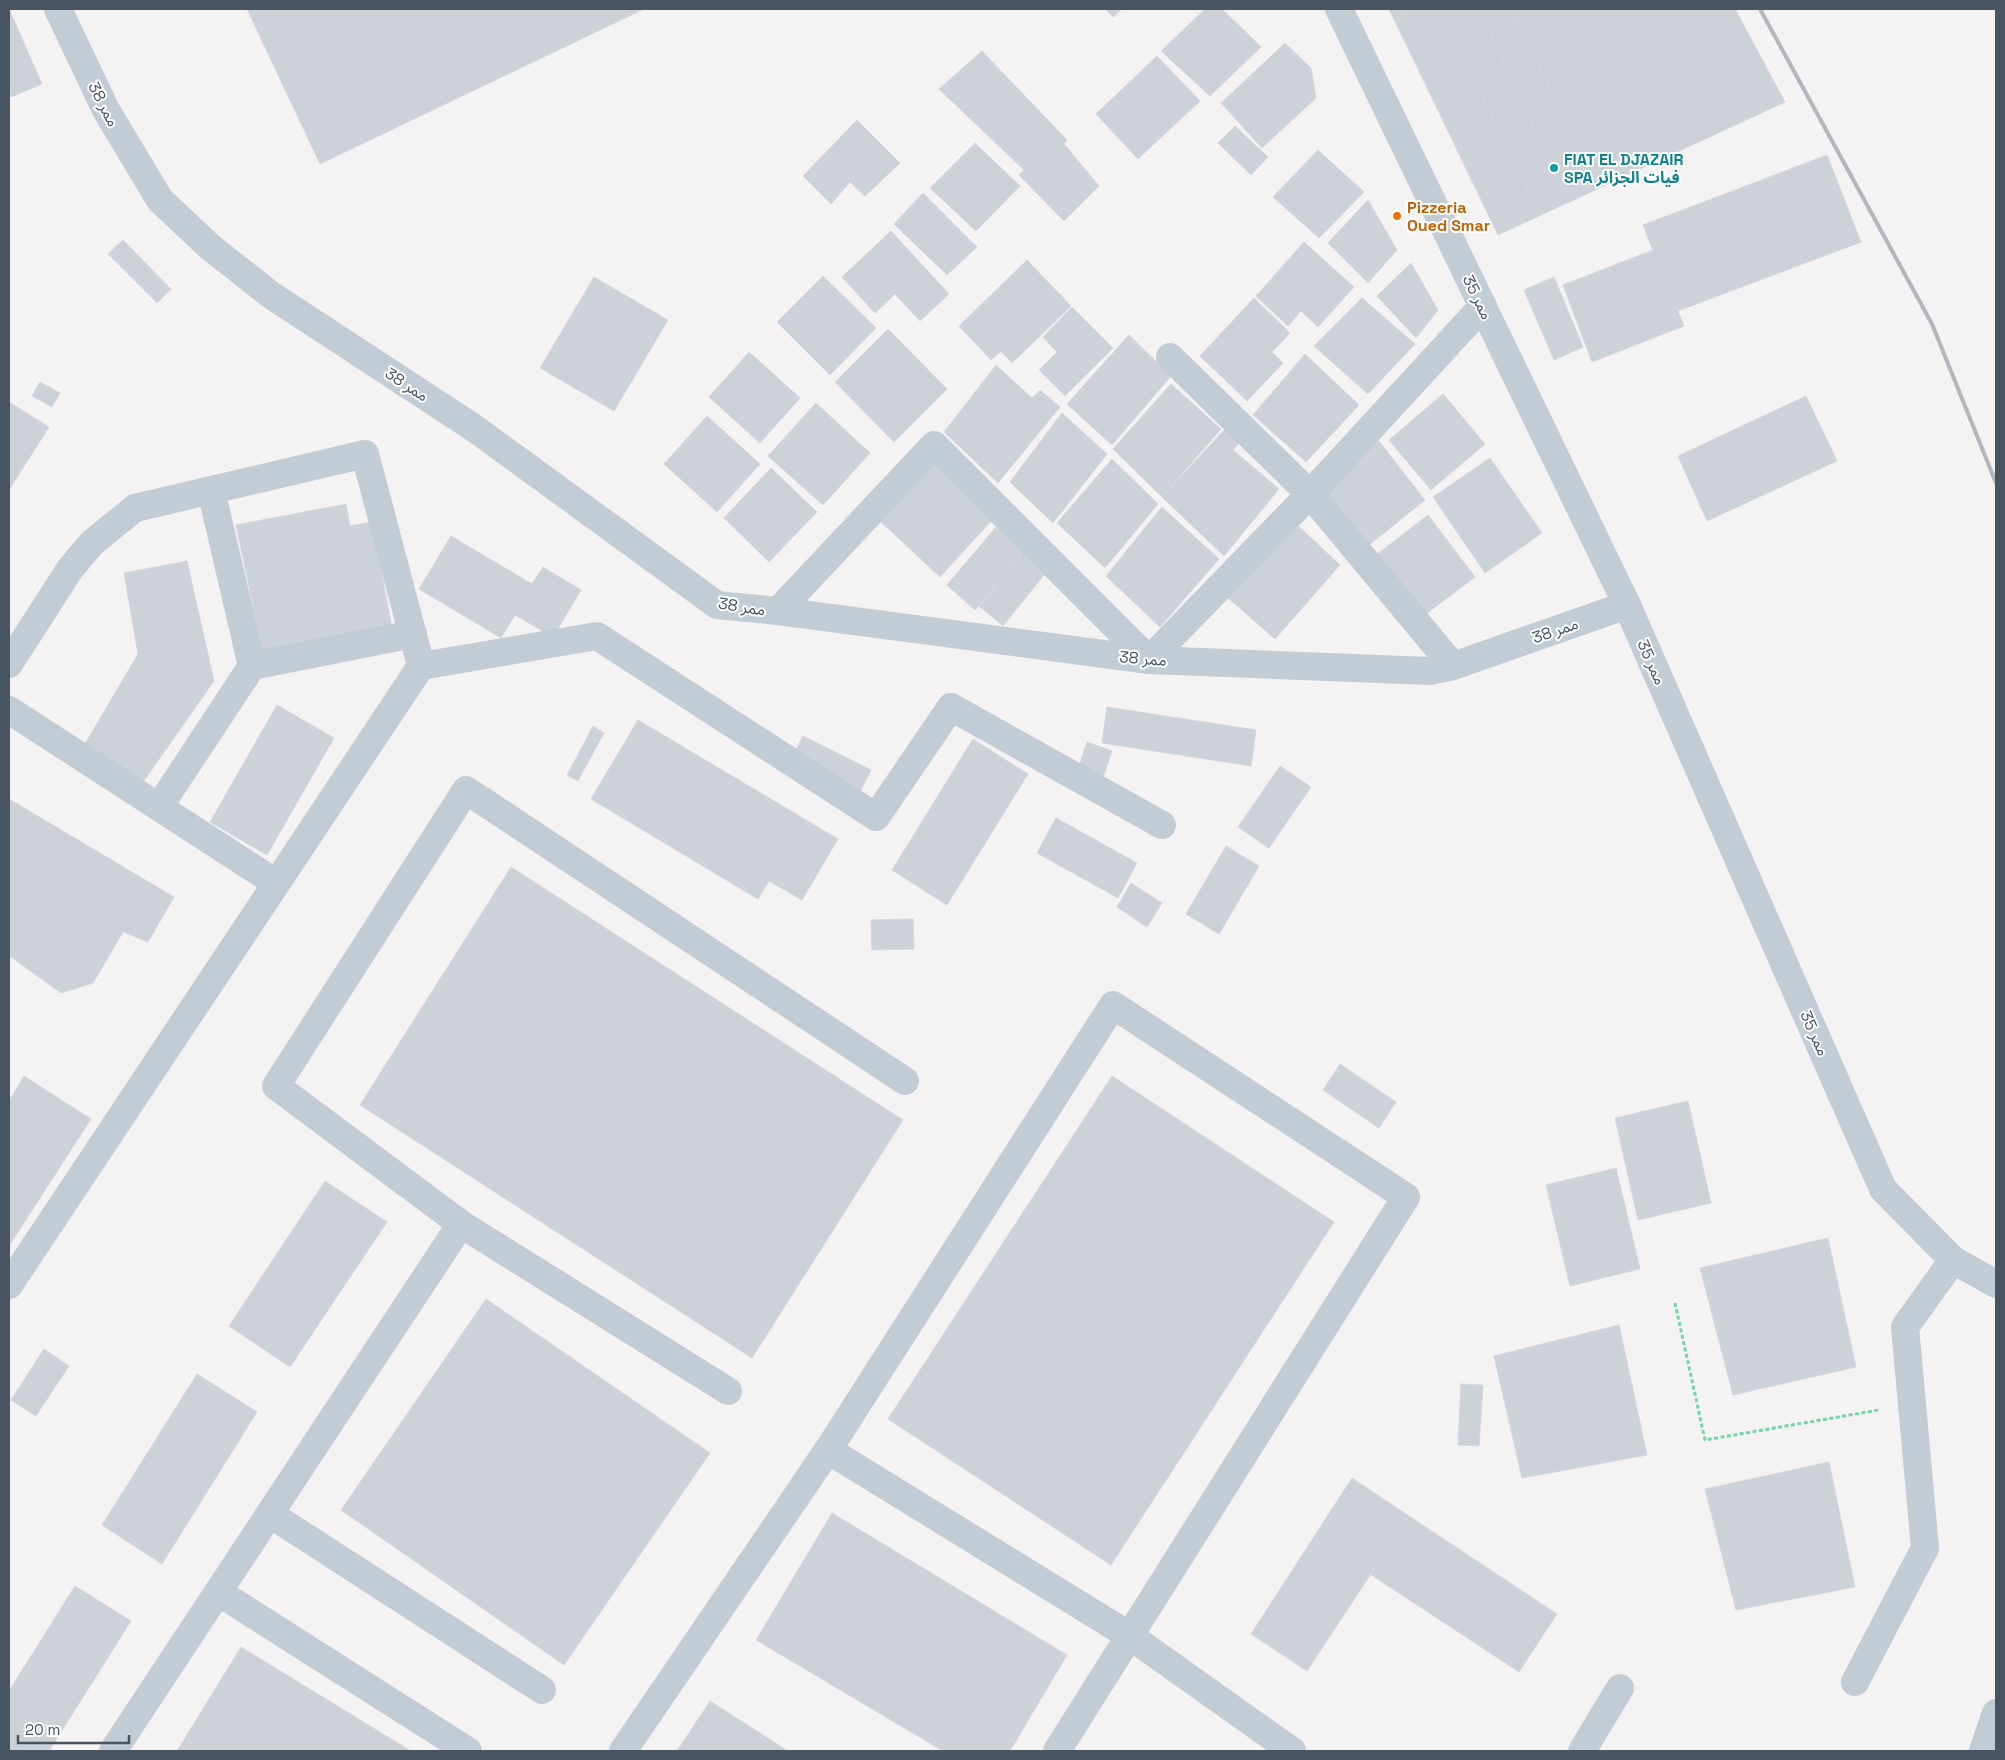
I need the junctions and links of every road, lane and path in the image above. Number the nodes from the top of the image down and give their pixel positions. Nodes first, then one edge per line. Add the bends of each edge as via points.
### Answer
1 (58, 9) edge
2 (1339, 9) edge
3 (1483, 306) junction
4 (1170, 357) dead end
5 (211, 490) junction
6 (1310, 494) junction
7 (1627, 604) junction
8 (778, 611) junction
9 (413, 634) junction
10 (1149, 660) junction
11 (9, 664) edge
12 (252, 666) junction
13 (421, 666) junction
14 (1453, 666) junction
15 (9, 710) edge
16 (159, 807) junction
17 (1162, 826) dead end
18 (276, 883) junction
19 (905, 1081) dead end
20 (461, 1224) junction
21 (1953, 1260) junction
22 (1996, 1284) edge
23 (9, 1285) edge
24 (1675, 1304) dead end
25 (728, 1391) dead end
26 (1912, 1404) junction
27 (828, 1450) junction
28 (270, 1514) junction
29 (218, 1592) junction
30 (1130, 1636) junction
31 (1855, 1682) dead end
32 (1620, 1688) dead end
33 (542, 1690) dead end
34 (1996, 1713) edge
35 (113, 1751) edge
36 (468, 1751) edge
37 (623, 1751) edge
38 (1057, 1751) edge
39 (1292, 1751) edge
40 (1582, 1751) edge
41 (1983, 1751) edge

1 - 8 street, ممر 38 via 106,110 160,200 210,246 270,295 474,428 717,606
2 - 3 street, ممر 35
3 - 6 street
3 - 7 street, ممر 35
4 - 6 street
5 - 9 street via 365,454
5 - 11 street via 135,508 92,543 70,569
5 - 12 street
6 - 10 street
6 - 14 street
7 - 14 street, ممر 38
7 - 21 street, ممر 35 via 1883,1189
8 - 10 street, ممر 38
8 - 10 street via 934,445
9 - 12 street
9 - 13 street
10 - 14 street, ممر 38 via 1430,671
12 - 16 street
13 - 17 street via 597,636 876,817 951,707
13 - 18 street
15 - 16 street
16 - 18 street
18 - 23 street
19 - 20 street via 466,790 276,1086
20 - 25 street
20 - 28 street
21 - 22 street, ممر 35
21 - 26 street via 1905,1327
24 - 26 path via 1705,1440
26 - 31 street via 1926,1548
27 - 30 street
27 - 30 street via 1112,1005 1406,1197
27 - 37 street
28 - 29 street
28 - 33 street
29 - 35 street
29 - 36 street
30 - 38 street
30 - 39 street
32 - 40 street
34 - 41 street

